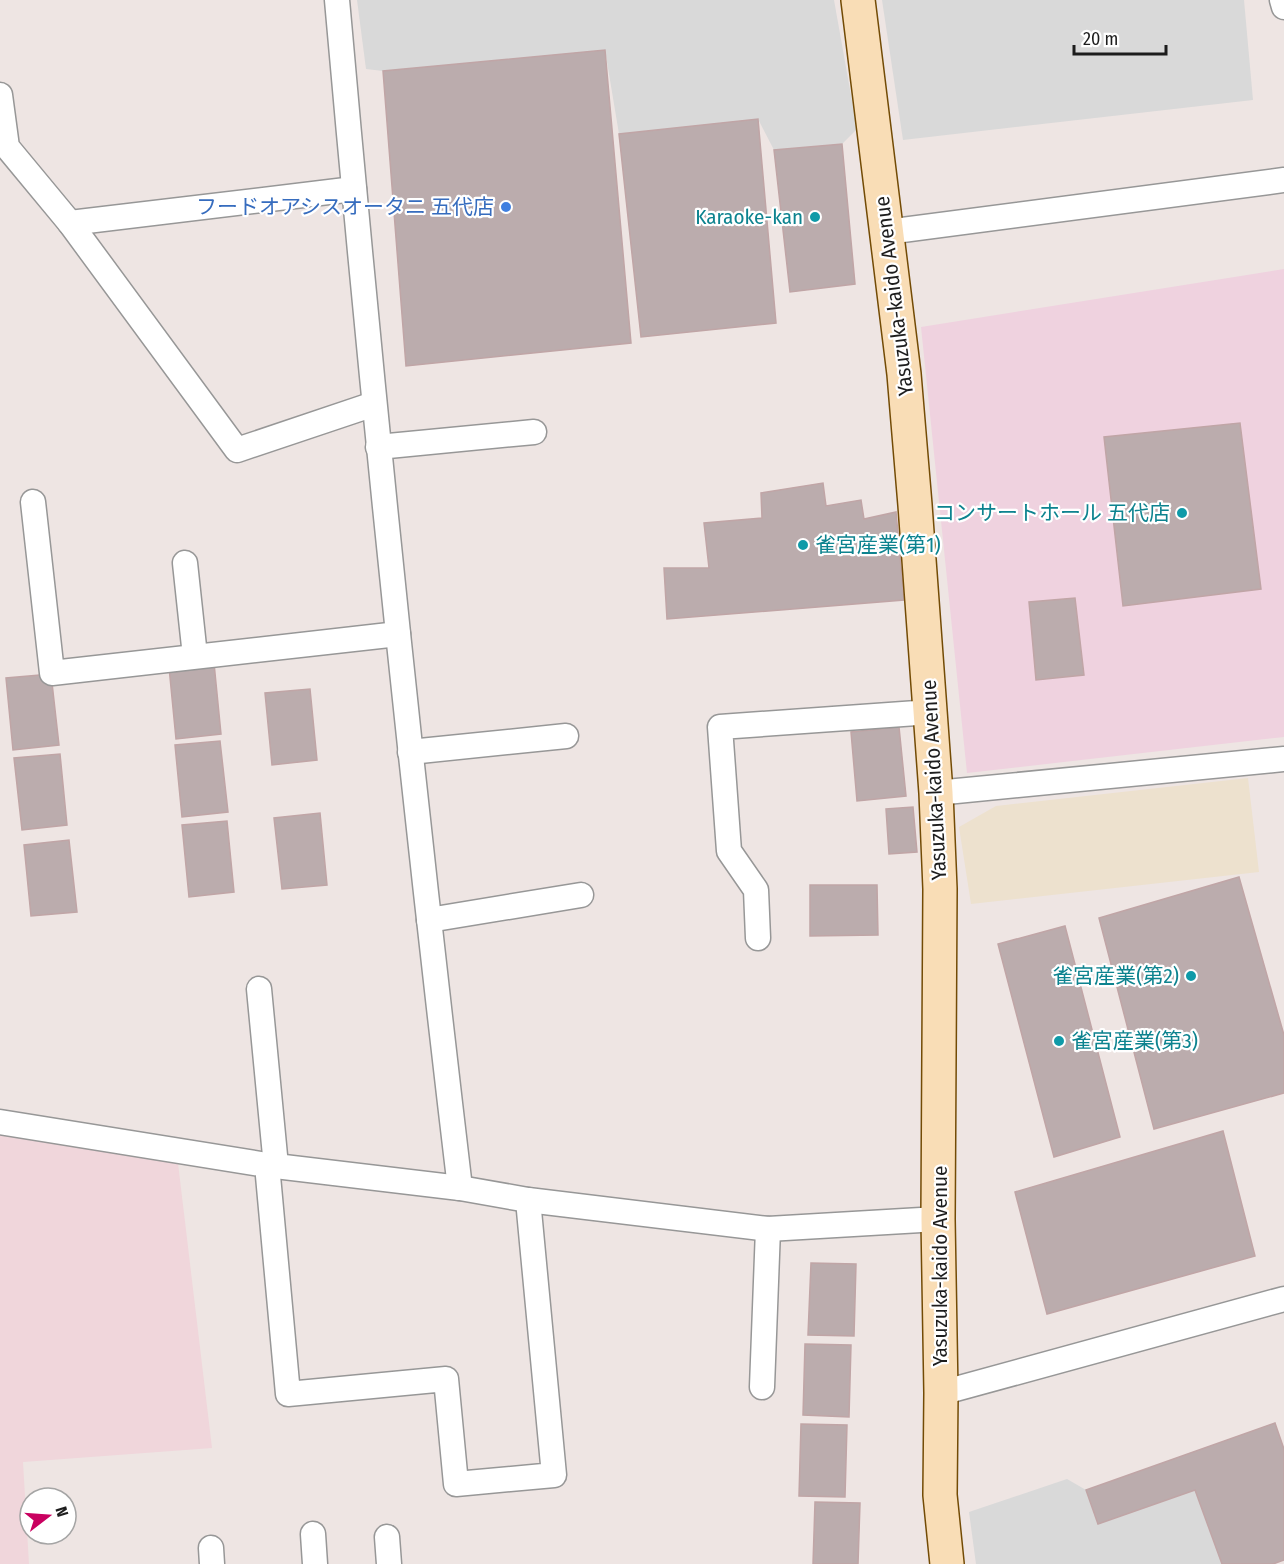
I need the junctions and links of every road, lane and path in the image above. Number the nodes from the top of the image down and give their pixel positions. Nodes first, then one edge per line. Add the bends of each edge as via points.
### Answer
1 (337, 0) edge
2 (858, 0) edge
3 (1282, 0) edge
4 (1284, 7) edge
5 (0, 95) edge
6 (1284, 180) edge
7 (354, 189) junction
8 (70, 223) junction
9 (887, 232) junction
10 (374, 404) junction
11 (534, 432) dead end
12 (378, 447) junction
13 (33, 502) dead end
14 (185, 563) dead end
15 (398, 634) junction
16 (195, 656) junction
17 (931, 712) junction
18 (566, 736) dead end
19 (410, 752) junction
20 (1284, 759) edge
21 (936, 793) junction
22 (581, 895) dead end
23 (429, 920) junction
24 (758, 938) dead end
25 (259, 990) dead end
26 (0, 1122) edge
27 (271, 1166) junction
28 (460, 1188) junction
29 (528, 1200) junction
30 (938, 1219) junction
31 (768, 1229) junction
32 (1284, 1299) edge
33 (762, 1387) dead end
34 (941, 1393) junction
35 (313, 1534) dead end
36 (387, 1537) dead end
37 (315, 1564) edge
38 (389, 1564) edge
39 (947, 1564) edge

1 - 7 street
2 - 9 main road, Yasuzuka-kaido Avenue
3 - 4 street
5 - 8 street via 6,147
6 - 9 street
7 - 8 street
7 - 10 street
8 - 10 street via 237,450
9 - 17 main road, Yasuzuka-kaido Avenue via 904,374
10 - 12 street
11 - 12 street
12 - 15 street
13 - 16 street via 52,672
14 - 16 street
15 - 16 street
15 - 19 street
17 - 21 main road, Yasuzuka-kaido Avenue
17 - 24 street via 720,727 729,851 756,890
18 - 19 street
19 - 23 street
20 - 21 street
21 - 30 main road, Yasuzuka-kaido Avenue via 940,889
22 - 23 street
23 - 28 street
25 - 27 street
26 - 27 street
27 - 28 street
27 - 29 street via 288,1394 447,1379 456,1484 554,1475
28 - 29 street
29 - 31 street
30 - 31 street
30 - 34 main road, Yasuzuka-kaido Avenue
31 - 33 street
32 - 34 street
34 - 39 main road, Yasuzuka-kaido Avenue via 940,1496
35 - 37 street
36 - 38 street

